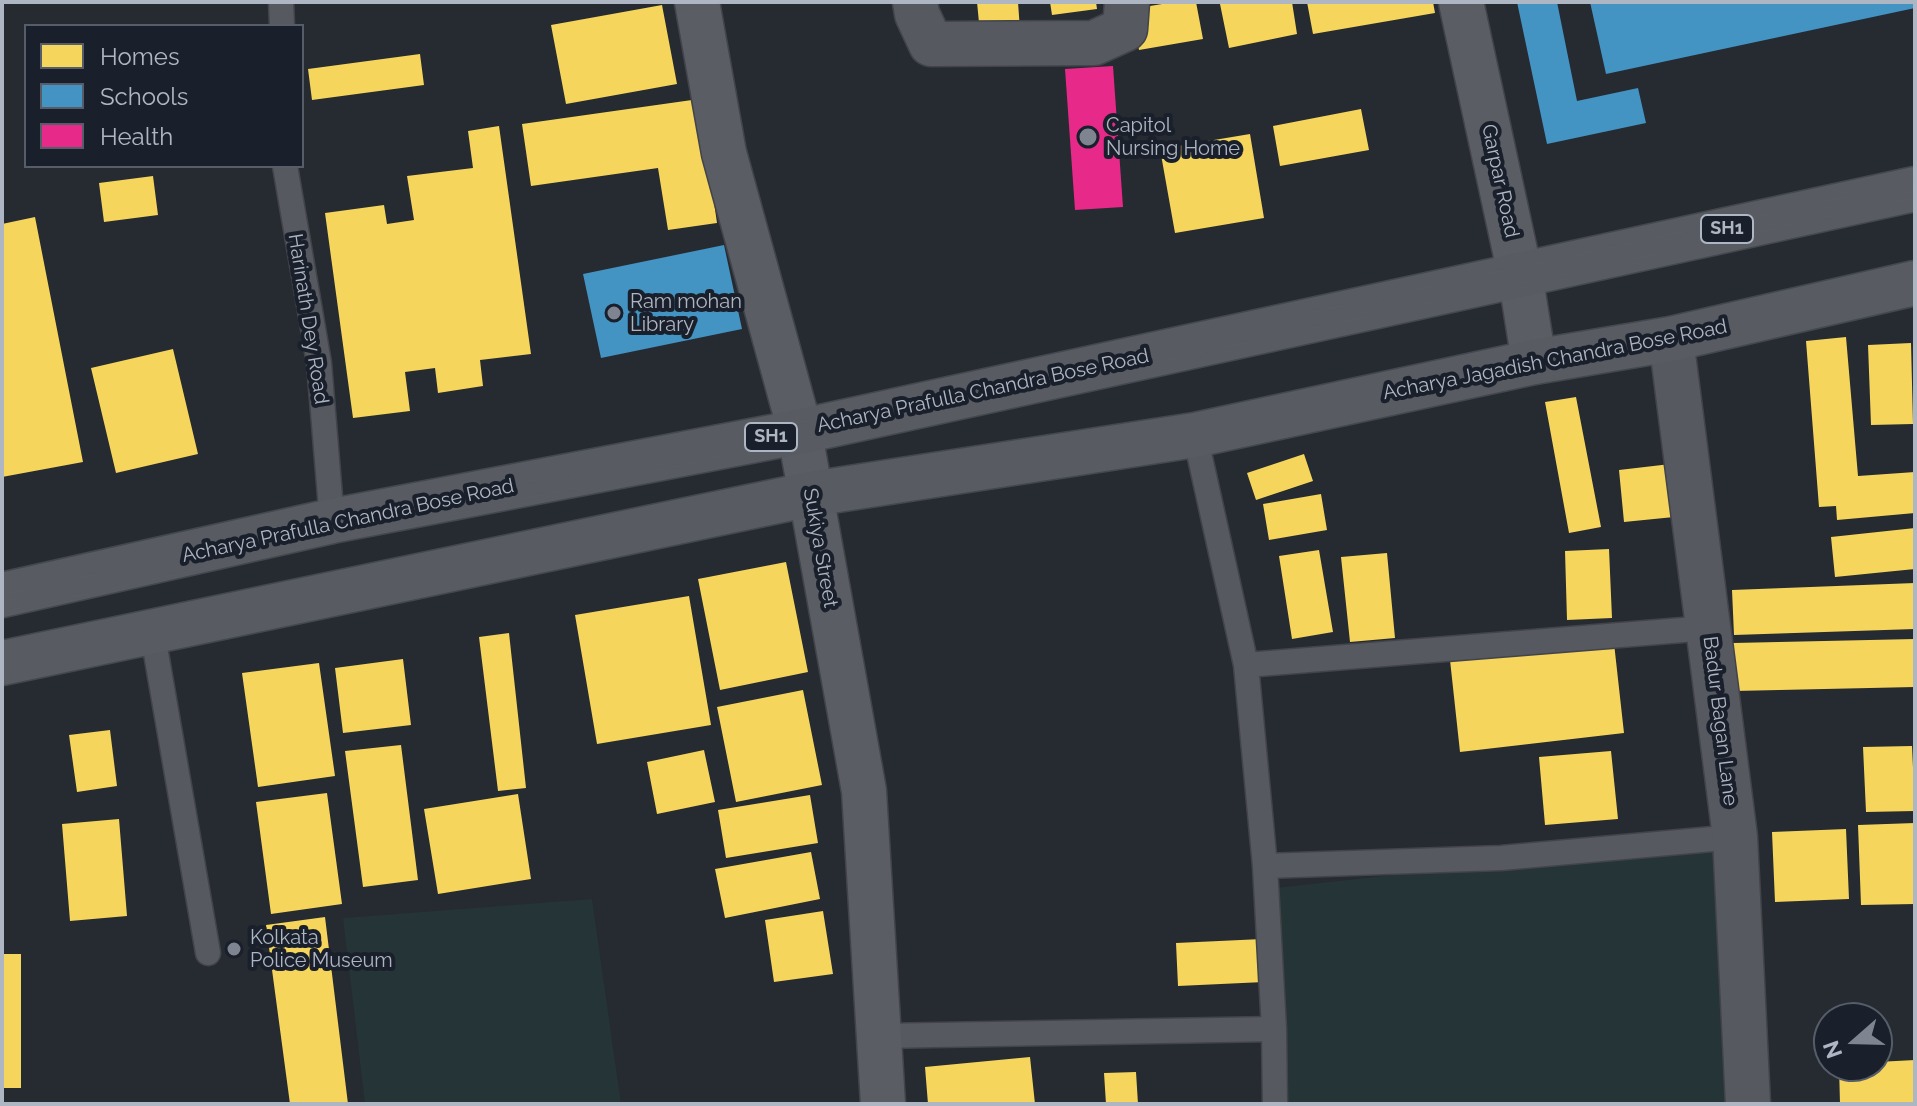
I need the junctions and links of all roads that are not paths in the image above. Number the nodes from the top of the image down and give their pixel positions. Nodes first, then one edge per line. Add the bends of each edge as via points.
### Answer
1 (281, 2) edge
2 (697, 2) edge
3 (915, 2) edge
4 (1127, 2) edge
5 (1461, 2) edge
6 (282, 24) edge
7 (285, 168) edge
8 (1915, 189) edge
9 (1530, 272) junction
10 (1915, 283) edge
11 (1671, 339) junction
12 (1534, 362) junction
13 (798, 432) junction
14 (1195, 435) junction
15 (811, 494) junction
16 (332, 521) junction
17 (2, 595) edge
18 (1708, 628) junction
19 (152, 630) junction
20 (2, 663) edge
21 (1246, 665) junction
22 (1735, 837) junction
23 (1265, 866) junction
24 (208, 953) dead end
25 (1274, 1029) junction
26 (880, 1036) junction
27 (883, 1104) edge
28 (1275, 1104) edge
29 (1748, 1104) edge

1 - 6 lane
2 - 13 street, Sukiya Street via 724,153
3 - 4 street via 931,44 1094,43 1125,29
5 - 9 street, Garpar Road
7 - 16 lane, Harinath Dey Road via 319,363
8 - 9 main road, SH1
9 - 12 street, Garpar Road
9 - 13 main road, Acharya Prafulla Chandra Bose Road / SH1
10 - 11 main road, Acharya Jagadish Chandra Bose Road
11 - 12 main road, Acharya Jagadish Chandra Bose Road
11 - 18 street, Badur Bagan Lane
12 - 14 main road, Acharya Jagadish Chandra Bose Road
13 - 15 street, Sukiya Street
13 - 16 main road, Acharya Prafulla Chandra Bose Road / SH1
14 - 15 main road
14 - 21 lane
15 - 19 main road
15 - 26 street, Sukiya Street via 864,791
16 - 17 main road, Acharya Prafulla Chandra Bose Road / SH1
18 - 21 lane
18 - 22 street, Badur Bagan Lane
19 - 20 main road
19 - 24 lane
21 - 23 lane
22 - 23 lane via 1501,858
22 - 29 street, Badur Bagan Lane
23 - 25 lane
25 - 26 lane
25 - 28 lane
26 - 27 street, Sukiya Street

